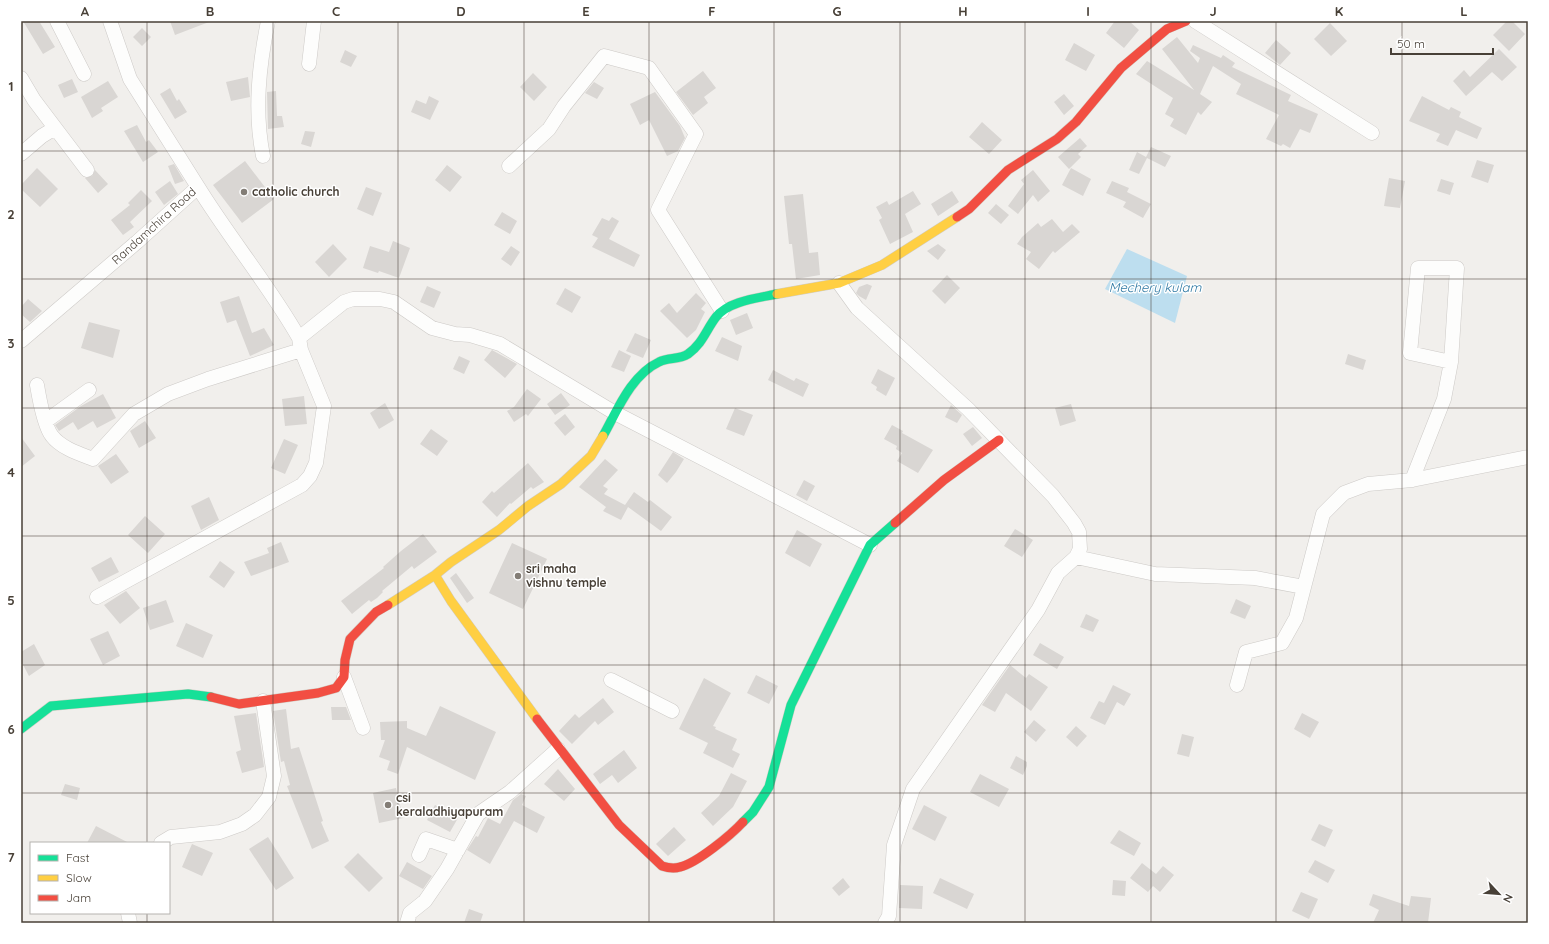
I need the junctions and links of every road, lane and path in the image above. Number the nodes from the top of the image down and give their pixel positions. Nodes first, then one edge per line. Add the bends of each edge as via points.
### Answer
1 (57, 21) edge
2 (110, 21) edge
3 (268, 21) edge
4 (314, 21) edge
5 (1186, 21) edge
6 (1195, 21) edge
7 (1162, 25) edge
8 (309, 64) dead end
9 (84, 74) dead end
10 (21, 78) edge
11 (54, 128) junction
12 (1372, 133) dead end
13 (21, 154) edge
14 (263, 156) dead end
15 (509, 166) dead end
16 (87, 170) dead end
17 (198, 187) junction
18 (839, 283) junction
19 (722, 311) junction
20 (21, 341) edge
21 (300, 344) junction
22 (1451, 362) junction
23 (36, 385) dead end
24 (89, 390) dead end
25 (615, 413) junction
26 (46, 421) junction
27 (999, 440) junction
28 (1528, 457) edge
29 (1412, 480) junction
30 (870, 545) junction
31 (1076, 557) junction
32 (435, 575) junction
33 (1304, 587) junction
34 (98, 597) dead end
35 (344, 677) junction
36 (610, 680) dead end
37 (1237, 685) dead end
38 (262, 701) junction
39 (672, 711) dead end
40 (363, 728) dead end
41 (21, 729) edge
42 (558, 749) junction
43 (163, 842) edge
44 (458, 850) junction
45 (420, 855) dead end
46 (407, 923) edge
47 (885, 923) edge

1 - 9 street
2 - 17 street, Randamchira Road via 130,79
3 - 14 street via 260,63 259,138
4 - 8 street
5 - 7 street
6 - 12 street
7 - 18 street via 1057,140 1008,170 968,209 882,265
10 - 11 street
11 - 13 street
11 - 16 street
15 - 19 street via 549,129 604,56 649,68 696,134 658,210
17 - 20 street, Randamchira Road
17 - 21 street via 280,304
18 - 19 street via 768,296 737,304
18 - 27 street via 857,308
19 - 25 street via 715,318 705,337 688,354 678,359 660,361 647,370 633,384
21 - 25 street via 344,302 352,298 394,302 432,328 500,344
21 - 26 street via 168,394 134,414 93,459 70,449 52,436
21 - 34 street via 324,406 316,463 306,481 302,486
22 - 22 street via 1410,354 1418,268 1457,268
22 - 29 street via 1444,399
23 - 26 street
24 - 26 street
25 - 30 street
25 - 32 street via 591,456 579,469
27 - 30 street via 944,480
27 - 31 street via 1053,496 1074,523 1080,538 1080,549
28 - 29 street
29 - 33 street via 1368,484 1344,493 1323,514
30 - 42 street via 791,705 769,787 753,812 732,834 693,861 681,867 662,866 619,825
31 - 33 street via 1155,574 1255,578
31 - 47 street via 1058,573 1038,610 913,789 894,845 889,916
32 - 35 street via 376,612 359,628 350,640
32 - 42 street
33 - 37 street via 1296,618 1282,643 1246,652
35 - 38 street via 336,688
35 - 40 street
36 - 39 street
38 - 41 street via 239,704 188,694 50,706
38 - 43 street via 274,776 269,797 256,815 242,824 220,832 171,837
42 - 44 street via 510,792 478,814
44 - 45 street via 426,839
44 - 46 street via 425,901 410,913

